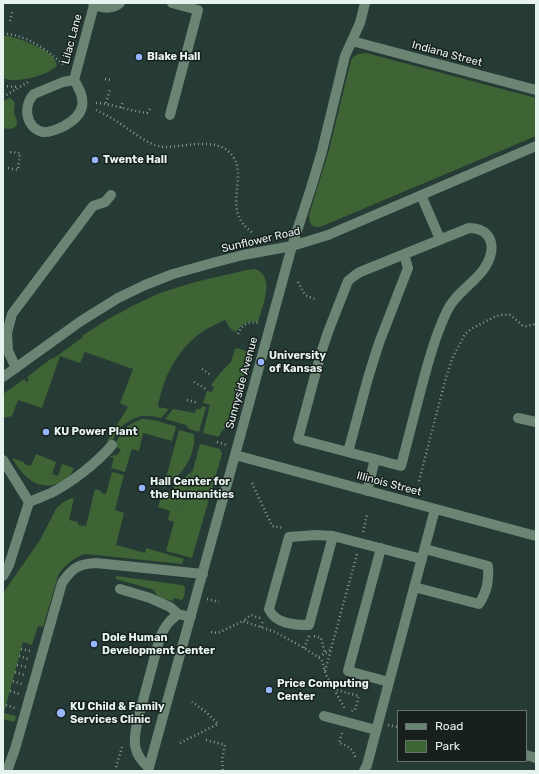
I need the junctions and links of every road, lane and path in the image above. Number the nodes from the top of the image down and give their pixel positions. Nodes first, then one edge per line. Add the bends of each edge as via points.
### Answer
1 (120, 3) edge
2 (172, 3) edge
3 (365, 3) edge
4 (94, 4) edge
5 (13, 10) dead end
6 (10, 21) dead end
7 (3, 33) edge
8 (352, 41) junction
9 (64, 65) dead end
10 (105, 79) dead end
11 (74, 80) junction
12 (110, 80) dead end
13 (3, 86) edge
14 (20, 87) dead end
15 (110, 89) dead end
16 (536, 90) edge
17 (123, 102) dead end
18 (96, 103) dead end
19 (106, 103) junction
20 (121, 108) junction
21 (150, 109) dead end
22 (96, 110) dead end
23 (170, 115) dead end
24 (536, 146) edge
25 (10, 152) dead end
26 (8, 168) dead end
27 (111, 195) dead end
28 (421, 195) junction
29 (253, 233) dead end
30 (440, 239) junction
31 (292, 246) junction
32 (404, 254) junction
33 (298, 282) dead end
34 (316, 300) dead end
35 (260, 324) dead end
36 (536, 324) edge
37 (238, 334) dead end
38 (16, 368) junction
39 (202, 369) dead end
40 (211, 375) dead end
41 (3, 377) edge
42 (194, 382) dead end
43 (206, 389) dead end
44 (187, 400) dead end
45 (198, 403) dead end
46 (518, 418) dead end
47 (536, 422) edge
48 (217, 442) dead end
49 (112, 445) dead end
50 (227, 445) dead end
51 (348, 452) junction
52 (235, 455) junction
53 (375, 459) junction
54 (3, 460) edge
55 (419, 481) dead end
56 (252, 483) dead end
57 (367, 491) junction
58 (29, 502) junction
59 (435, 509) junction
60 (367, 515) dead end
61 (270, 522) dead end
62 (333, 536) junction
63 (536, 536) edge
64 (360, 542) junction
65 (381, 548) junction
66 (424, 548) junction
67 (422, 559) junction
68 (203, 574) junction
69 (3, 576) edge
70 (414, 587) junction
71 (120, 589) dead end
72 (205, 598) dead end
73 (219, 602) dead end
74 (178, 614) junction
75 (191, 617) junction
76 (243, 621) junction
77 (261, 627) junction
78 (211, 632) dead end
79 (304, 648) junction
80 (21, 649) dead end
81 (331, 650) junction
82 (32, 652) dead end
83 (325, 653) junction
84 (19, 656) dead end
85 (319, 658) junction
86 (30, 660) dead end
87 (17, 665) dead end
88 (28, 667) dead end
89 (325, 671) junction
90 (15, 672) dead end
91 (25, 675) dead end
92 (13, 681) dead end
93 (389, 682) junction
94 (23, 684) dead end
95 (333, 689) junction
96 (10, 691) dead end
97 (20, 694) dead end
98 (192, 702) dead end
99 (6, 705) dead end
100 (17, 708) dead end
101 (324, 716) dead end
102 (345, 721) junction
103 (376, 730) junction
104 (124, 740) dead end
105 (206, 740) dead end
106 (180, 743) dead end
107 (357, 762) dead end
108 (148, 770) edge
109 (7, 771) edge
110 (115, 771) edge
111 (224, 771) edge
112 (364, 771) edge

1 - 4 street, Lilac Lane via 107,8
2 - 23 street via 198,10
3 - 8 street, Sunnyside Avenue
4 - 11 street, Lilac Lane
5 - 6 path
7 - 9 path via 36,43
8 - 16 street, Indiana Street
8 - 31 street, Sunnyside Avenue via 345,56 322,151
10 - 12 path
11 - 11 street, Lilac Lane via 34,94 28,103 27,116 33,126 48,132 71,122 77,116 83,106 83,100
13 - 14 path
15 - 19 path
17 - 20 path
18 - 19 path
19 - 20 path
20 - 21 path via 147,112
22 - 29 path via 152,144 165,147 223,147 235,158 238,167 238,214
24 - 28 street, Sunflower Road
25 - 26 path via 20,153 19,164 18,170
27 - 38 street via 105,202 93,206 12,314 7,333 8,351
28 - 30 street
28 - 31 street, Sunflower Road via 328,235
30 - 32 street
30 - 53 street via 469,228 480,230 490,240 489,258 480,274 455,298 441,324 401,466
31 - 38 street, Sunflower Road via 216,262 145,285 81,320
31 - 52 street, Sunnyside Avenue
32 - 51 street via 408,268 372,364
32 - 51 street via 360,272 348,281 321,353 298,439
33 - 34 path via 305,295
35 - 37 path via 250,322 240,329
36 - 55 path via 522,325 510,316 501,315 465,334 452,359 445,381
38 - 41 street, Sunflower Road
39 - 40 path
42 - 43 path
44 - 45 path
46 - 47 street
48 - 50 path
49 - 58 street via 70,481
51 - 53 street
52 - 57 street, Illinois Street
52 - 68 street, Sunnyside Avenue
53 - 57 street
54 - 58 street
56 - 61 path
57 - 59 street, Illinois Street
58 - 69 street via 9,565
59 - 63 street, Illinois Street
59 - 66 street
60 - 64 path
62 - 62 street via 309,625 287,623 271,614 269,609 289,537
62 - 64 street
64 - 65 street
64 - 81 path
65 - 67 street
65 - 93 street via 348,670
66 - 67 street
66 - 70 street via 488,566 488,587 480,604
67 - 70 street
68 - 75 street, Sunnyside Avenue
68 - 109 street via 96,563 85,563 68,573 62,583
70 - 93 street
71 - 74 street via 150,598 170,607
72 - 73 path
74 - 75 street
74 - 108 street via 160,637 136,723 134,744
75 - 108 street, Sunnyside Avenue
76 - 77 path
76 - 77 path via 251,615 264,620
76 - 78 path via 218,633
77 - 79 path
79 - 83 path via 309,636 313,635 321,638
79 - 85 path
80 - 82 path
81 - 83 path
81 - 89 path
83 - 85 path
84 - 86 path
85 - 89 path
87 - 88 path
89 - 95 path
90 - 91 path
92 - 94 path
93 - 103 street
95 - 95 path via 358,696 355,710 347,712
96 - 97 path
98 - 106 path via 218,724
99 - 100 path
101 - 102 street
102 - 103 street
102 - 107 path via 339,742 352,750
103 - 112 street
104 - 110 path
105 - 111 path via 225,745 222,760

